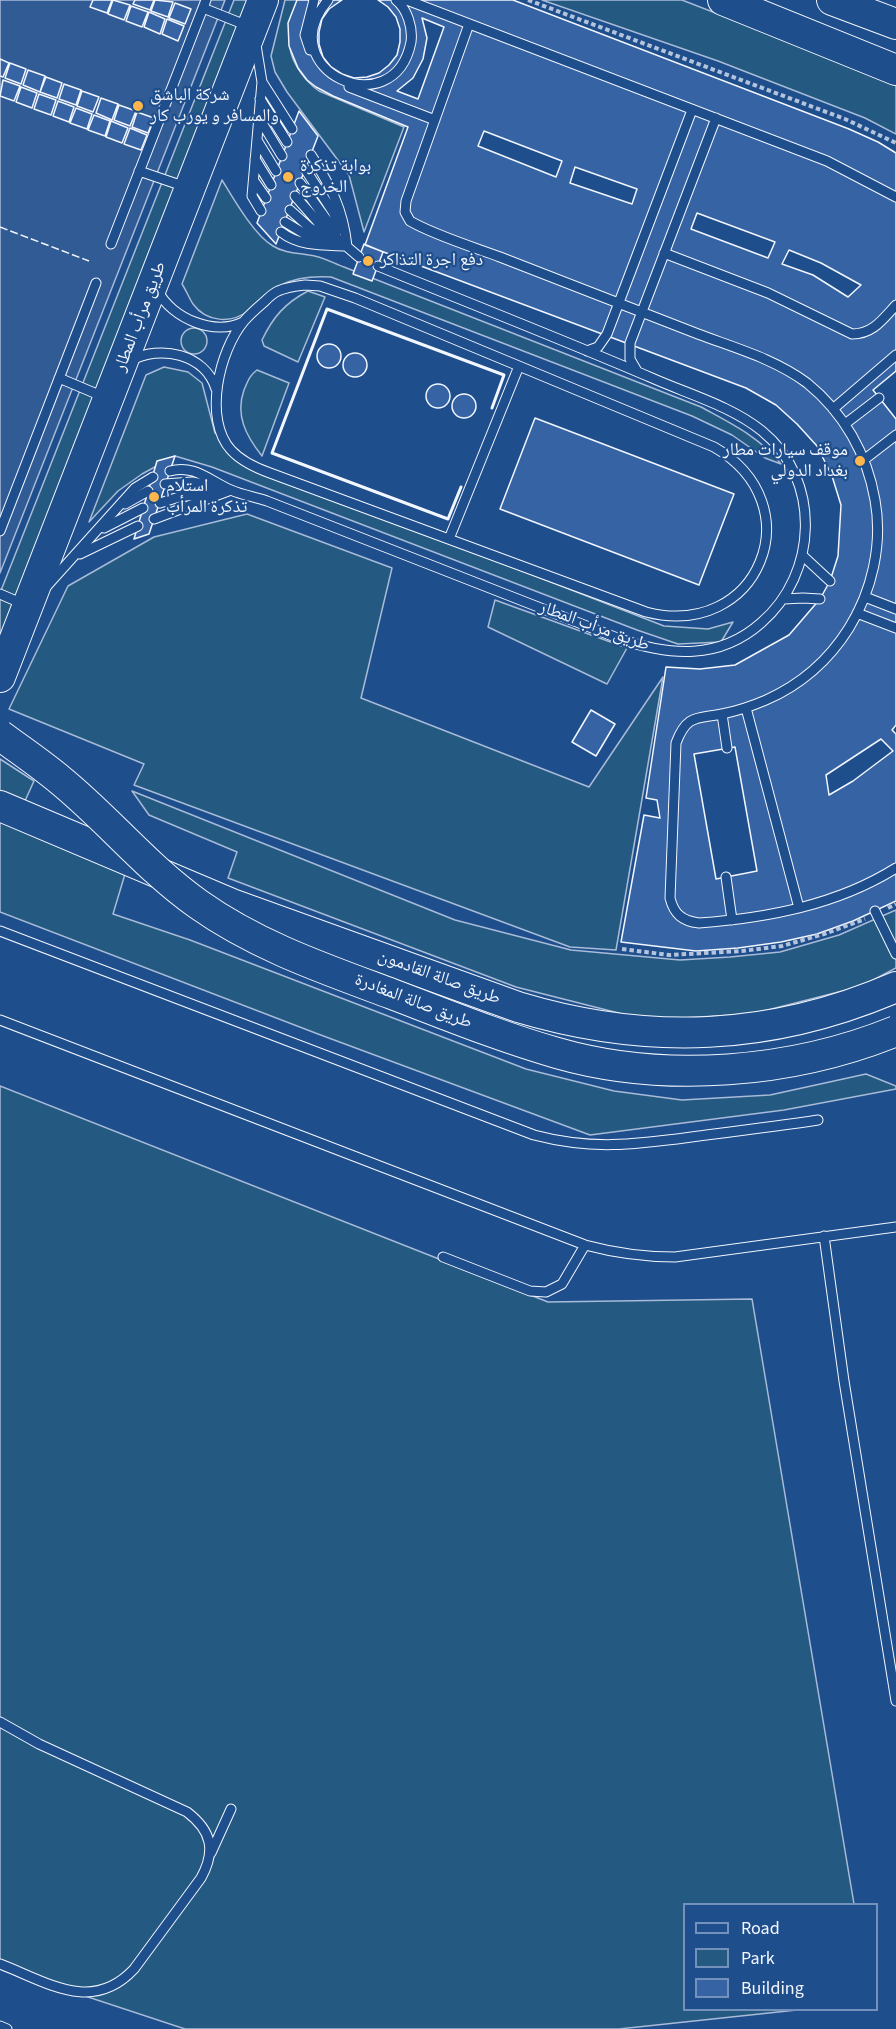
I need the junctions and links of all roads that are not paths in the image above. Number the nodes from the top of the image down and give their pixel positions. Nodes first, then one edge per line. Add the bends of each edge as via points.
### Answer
1 (309, 0) edge
2 (314, 0) edge
3 (319, 0) edge
4 (328, 0) edge
5 (396, 0) edge
6 (406, 0) edge
7 (723, 0) edge
8 (832, 0) edge
9 (204, 4) edge
10 (258, 14) edge
11 (469, 24) junction
12 (896, 24) edge
13 (305, 35) junction
14 (896, 70) edge
15 (262, 82) junction
16 (260, 99) junction
17 (692, 110) junction
18 (259, 118) junction
19 (716, 118) junction
20 (435, 120) junction
21 (292, 129) dead end
22 (257, 140) junction
23 (286, 142) dead end
24 (311, 155) dead end
25 (282, 156) dead end
26 (255, 159) junction
27 (305, 169) dead end
28 (139, 171) junction
29 (276, 171) dead end
30 (254, 181) junction
31 (300, 183) dead end
32 (271, 185) dead end
33 (191, 188) junction
34 (295, 196) dead end
35 (896, 197) edge
36 (266, 198) dead end
37 (290, 210) dead end
38 (261, 211) dead end
39 (285, 222) dead end
40 (281, 232) dead end
41 (111, 244) dead end
42 (347, 246) junction
43 (664, 253) junction
44 (359, 257) dead end
45 (378, 266) dead end
46 (155, 279) junction
47 (96, 283) dead end
48 (618, 304) junction
49 (896, 305) edge
50 (641, 313) junction
51 (243, 322) junction
52 (586, 351) junction
53 (896, 356) edge
54 (519, 366) junction
55 (121, 368) junction
56 (637, 371) junction
57 (59, 378) junction
58 (216, 389) junction
59 (879, 398) dead end
60 (109, 399) junction
61 (833, 409) junction
62 (845, 424) junction
63 (896, 435) edge
64 (865, 459) junction
65 (170, 471) dead end
66 (153, 477) dead end
67 (165, 484) dead end
68 (231, 490) junction
69 (148, 491) dead end
70 (160, 503) dead end
71 (117, 508) junction
72 (143, 508) dead end
73 (154, 519) dead end
74 (138, 526) dead end
75 (0, 531) edge
76 (97, 532) junction
77 (449, 539) junction
78 (75, 556) junction
79 (803, 556) junction
80 (830, 581) dead end
81 (0, 594) edge
82 (865, 597) junction
83 (784, 599) junction
84 (820, 599) dead end
85 (28, 606) junction
86 (896, 609) edge
87 (857, 613) junction
88 (896, 628) edge
89 (0, 676) edge
90 (746, 708) junction
91 (722, 714) junction
92 (0, 735) edge
93 (727, 748) dead end
94 (0, 806) edge
95 (896, 868) edge
96 (726, 877) dead end
97 (799, 908) junction
98 (876, 913) road end
99 (732, 921) junction
100 (0, 931) edge
101 (896, 954) edge
102 (896, 987) edge
103 (0, 1020) edge
104 (896, 1031) edge
105 (818, 1120) dead end
106 (896, 1227) edge
107 (824, 1236) junction
108 (585, 1245) junction
109 (443, 1257) dead end
110 (894, 1678) edge
111 (896, 1701) edge
112 (0, 1722) edge
113 (231, 1809) dead end
114 (210, 1855) junction
115 (0, 1964) edge
116 (0, 2026) edge
117 (7, 2029) edge

1 - 13 lane via 304,12
2 - 13 lane
3 - 13 lane
4 - 5 lane via 314,25 312,40 316,54 334,77 366,86 384,81 398,70 408,54 412,36 408,18
6 - 11 lane
7 - 14 main road
8 - 12 main road
9 - 10 lane
9 - 28 lane
10 - 15 lane
10 - 33 main road, طريق مرأب المطار
11 - 17 lane
11 - 20 lane
13 - 20 lane via 313,57 329,76
15 - 16 lane
15 - 21 lane
16 - 18 lane
16 - 23 lane
17 - 19 lane
17 - 48 lane
18 - 22 lane
18 - 25 lane
19 - 35 lane via 827,161
19 - 43 lane
20 - 48 lane via 404,207 410,221
22 - 26 lane
22 - 29 lane
24 - 42 lane via 339,206
26 - 30 lane
26 - 32 lane
27 - 42 lane via 333,212
28 - 33 lane
28 - 41 lane
30 - 36 lane
30 - 38 lane via 252,196
31 - 42 lane
33 - 46 main road, طريق مرأب المطار
34 - 42 lane
37 - 42 lane via 310,228
39 - 42 lane via 308,236
40 - 42 lane via 305,244
42 - 44 lane
43 - 49 lane via 768,293 852,334 872,329
43 - 50 lane
45 - 52 lane, طريق مرأب المطار
46 - 51 lane via 162,299 177,313 218,328
46 - 55 main road, طريق مرأب المطار
47 - 57 lane
48 - 50 lane
48 - 52 lane via 607,334 598,347
50 - 56 lane via 630,343 630,359
50 - 61 lane via 763,358 807,383
51 - 54 lane via 276,291 291,286 320,286
51 - 58 lane via 227,353
52 - 56 lane, طريق مرأب المطار
53 - 61 lane
54 - 77 lane
54 - 77 lane via 729,456 753,480 763,504 766,529 760,562 741,591 728,602 696,615 662,616
55 - 58 lane via 147,354 175,354 201,365
55 - 60 main road, طريق مرأب المطار
56 - 79 lane, طريق مرأب المطار via 747,420 777,447 794,473 804,502
57 - 60 lane
57 - 75 lane
58 - 77 lane via 220,431 241,459
59 - 62 lane
60 - 85 main road, طريق مرأب المطار
61 - 62 lane
62 - 64 lane
63 - 64 lane
64 - 82 lane via 878,529
65 - 68 lane, طريق مرأب المطار via 186,468
66 - 71 lane, طريق مرأب المطار via 135,488
67 - 68 lane via 192,482
68 - 70 lane
68 - 73 lane
68 - 83 lane, طريق مرأب المطار via 659,651 679,653 719,647 763,621
69 - 71 lane
71 - 76 lane, طريق مرأب المطار
72 - 76 lane
74 - 78 lane
76 - 78 lane, طريق مرأب المطار
78 - 85 lane, طريق مرأب المطار
79 - 80 lane
79 - 83 lane, طريق مرأب المطار
81 - 85 lane
82 - 86 lane
82 - 87 lane
83 - 84 lane
85 - 89 main road, طريق مرأب المطار
87 - 88 lane
87 - 90 lane via 838,644 806,676
90 - 91 lane
90 - 97 lane
91 - 93 lane
91 - 99 lane via 698,716 680,732 676,743 670,898 673,908 688,922
92 - 104 main road, طريق صالة المغادرة, bridge via 61,780 175,886 224,921 295,958 505,1037 612,1065 723,1070 777,1065 832,1053
94 - 102 main road, طريق صالة القادمون via 232,904 518,1007 591,1026 647,1032 736,1030 826,1013
95 - 97 lane via 832,900
96 - 99 lane
97 - 99 lane
98 - 101 lane
100 - 105 lane via 553,1140 592,1146 631,1145
103 - 108 lane
106 - 107 lane
107 - 108 lane via 675,1257 632,1255
107 - 110 lane
108 - 109 lane via 562,1284 546,1292 530,1291
110 - 111 lane
112 - 114 lane via 187,1812 205,1830
113 - 114 lane
114 - 115 lane via 201,1878 134,1969 110,1988 79,1993
116 - 117 lane

